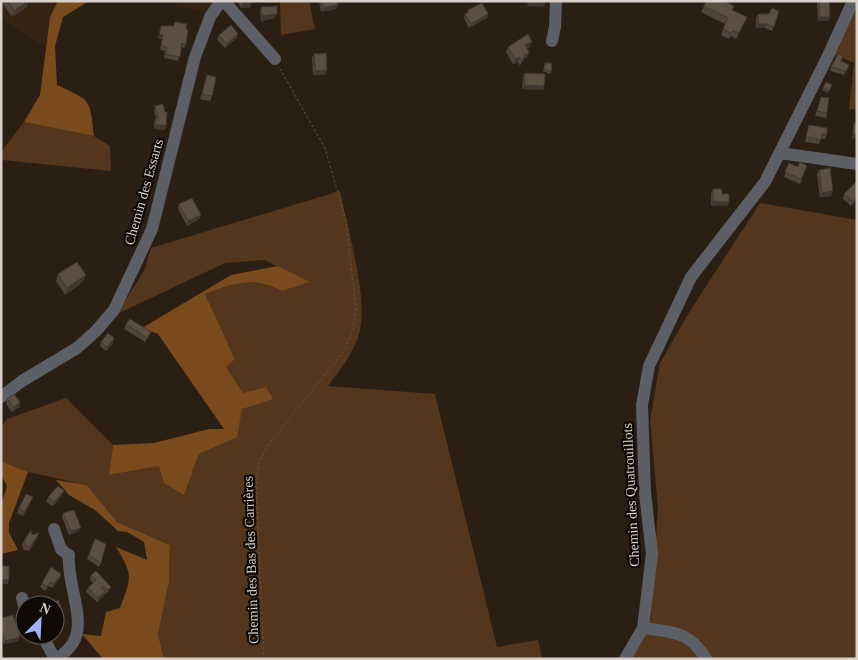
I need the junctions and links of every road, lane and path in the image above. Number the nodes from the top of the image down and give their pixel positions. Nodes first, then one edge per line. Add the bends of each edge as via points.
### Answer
1 (222, 1) edge
2 (556, 1) edge
3 (852, 1) edge
4 (552, 41) dead end
5 (274, 59) joint
6 (780, 153) junction
7 (857, 164) edge
8 (2, 395) edge
9 (54, 529) dead end
10 (643, 628) junction
11 (48, 645) edge
12 (56, 659) edge
13 (264, 659) edge
14 (625, 659) edge
15 (706, 659) edge

1 - 5 street, Chemin des Essarts
1 - 8 street, Chemin des Essarts via 210,17 195,57 152,228 114,310 77,348
2 - 4 street via 556,28
3 - 6 street, Chemin des Quatrouillots via 851,9
5 - 13 path, Chemin des Bas des Carrières via 325,148 346,220 356,310 353,330 343,353 278,431 259,464 256,486
6 - 7 street
6 - 10 street, Chemin des Quatrouillots via 765,182 691,277 649,366 642,405 645,493 652,554
9 - 12 street via 61,549 69,555 68,568 78,631 74,642
10 - 14 street, Chemin des Quatrouillots
10 - 15 street via 681,634 698,646
11 - 12 street

